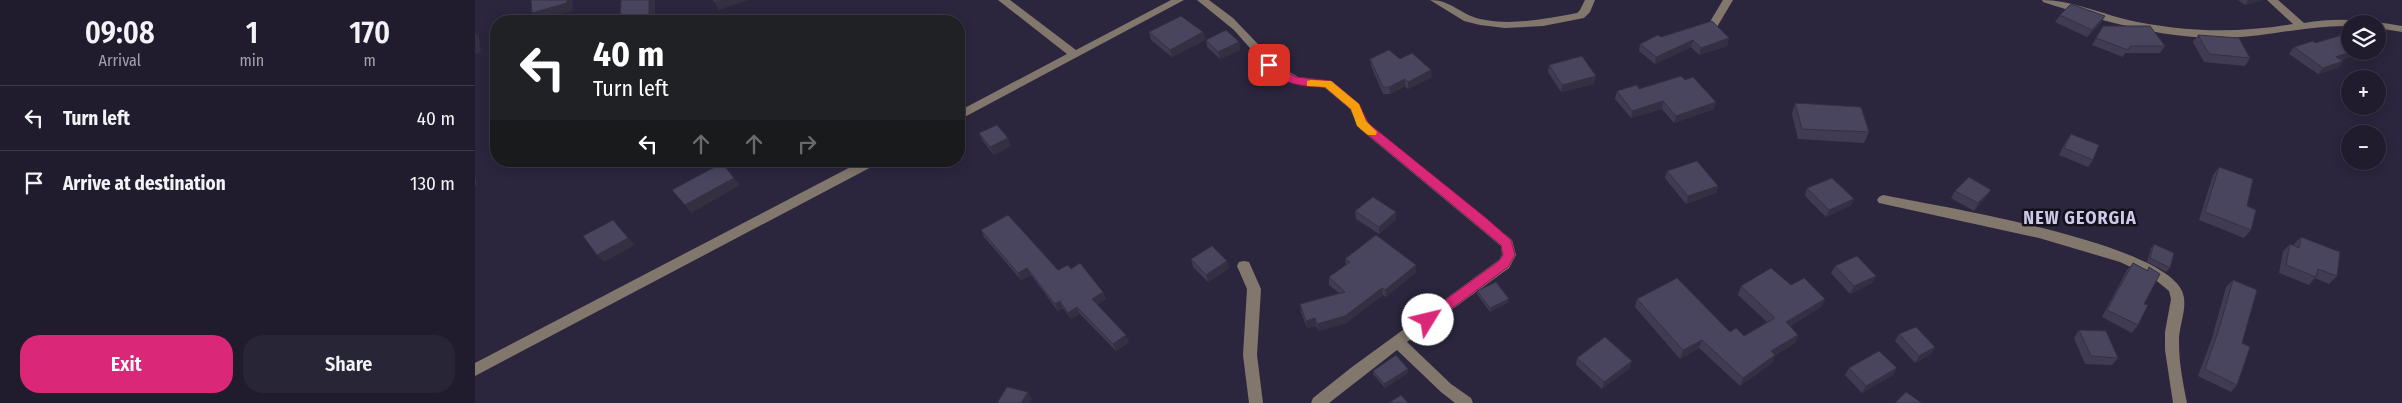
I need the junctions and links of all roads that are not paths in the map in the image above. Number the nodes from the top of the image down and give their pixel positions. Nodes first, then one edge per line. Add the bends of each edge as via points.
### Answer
1 (1003, 0) edge
2 (1179, 0) edge
3 (1202, 0) edge
4 (1435, 0) edge
5 (1590, 0) edge
6 (1727, 0) edge
7 (2047, 0) edge
8 (2272, 0) edge
9 (2341, 22) edge
10 (1713, 25) edge
11 (2302, 27) junction
12 (2386, 27) edge
13 (2402, 30) edge
14 (1075, 55) junction
15 (965, 113) edge
16 (862, 167) edge
17 (1883, 200) dead end
18 (1245, 266) dead end
19 (1398, 342) junction
20 (475, 370) edge
21 (1256, 403) edge
22 (1317, 403) edge
23 (1466, 403) edge
24 (2181, 403) edge

1 - 14 street
2 - 14 street
3 - 19 street via 1237,27 1281,75 1306,83 1328,84 1355,107 1364,126 1507,244 1509,255 1503,264
4 - 5 street via 1480,22 1523,25 1580,16
6 - 10 street
7 - 11 street via 2145,28 2195,35 2255,34
8 - 11 street
9 - 11 street
12 - 13 street
14 - 15 street
16 - 20 street
17 - 24 street via 2044,232 2164,278 2174,288 2179,305 2172,332 2174,377
18 - 21 street via 1254,289 1250,355
19 - 22 street
19 - 23 street

